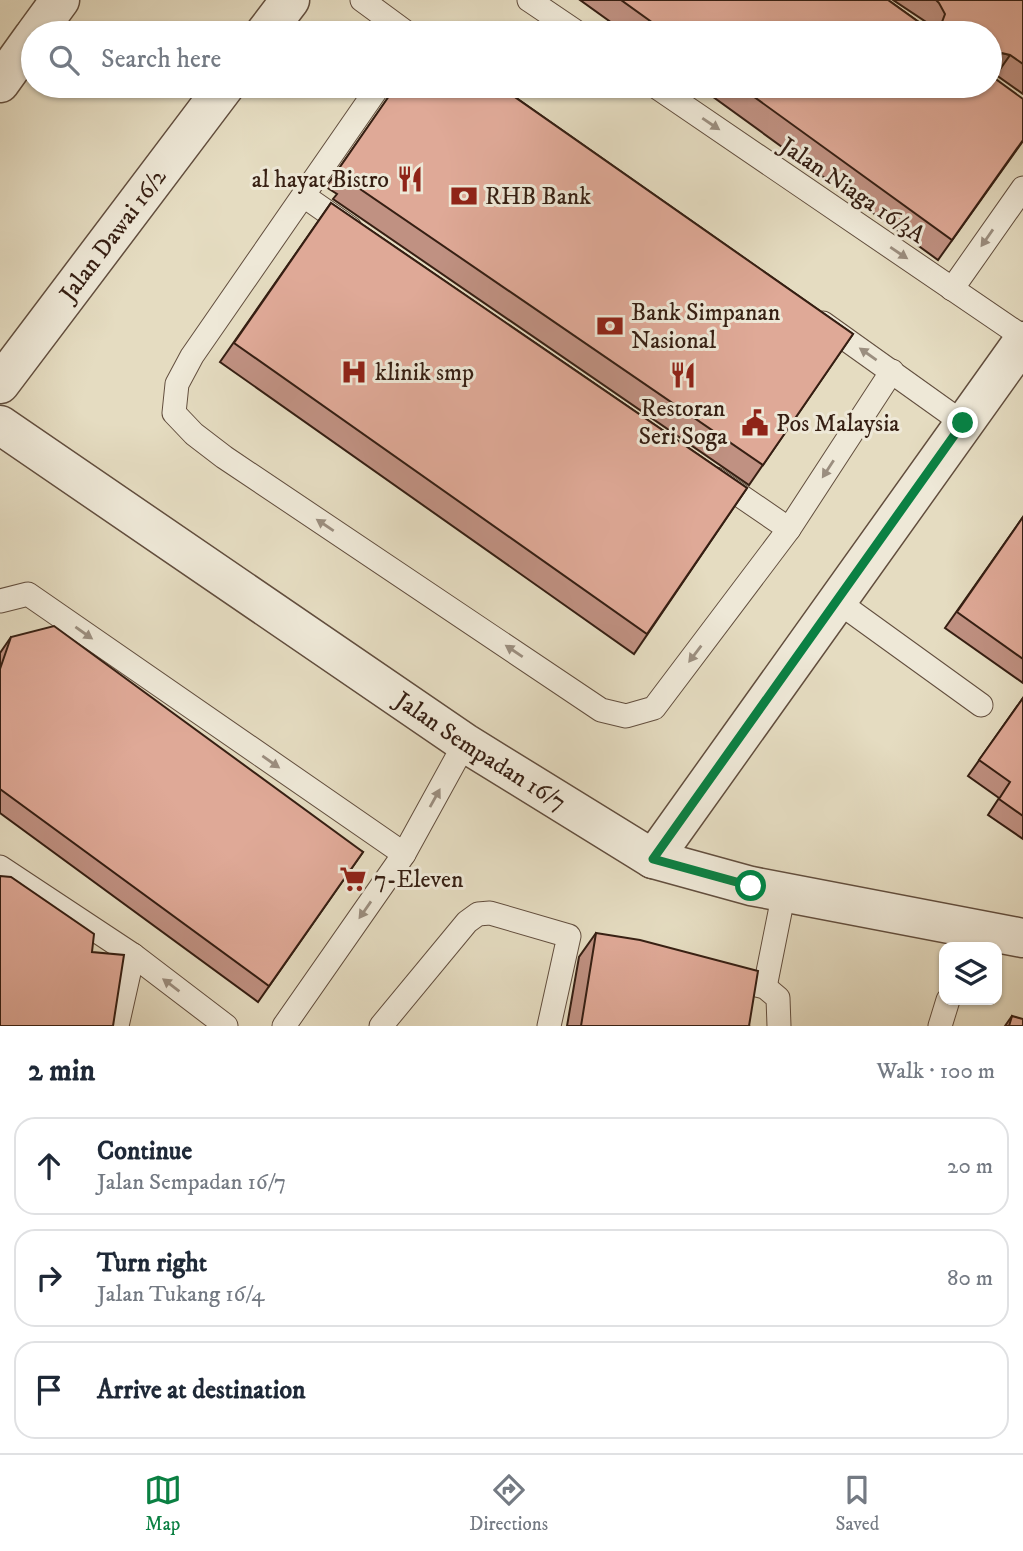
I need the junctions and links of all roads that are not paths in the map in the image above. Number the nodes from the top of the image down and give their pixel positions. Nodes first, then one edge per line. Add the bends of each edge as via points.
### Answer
1 (60, 0) edge
2 (290, 0) edge
3 (362, 0) edge
4 (529, 0) edge
5 (45, 21) edge
6 (274, 21) edge
7 (391, 21) edge
8 (560, 21) edge
9 (21, 54) edge
10 (0, 83) edge
11 (216, 98) edge
12 (371, 98) edge
13 (672, 98) edge
14 (1023, 188) edge
15 (304, 196) junction
16 (372, 243) edge
17 (952, 289) junction
18 (801, 308) edge
19 (1023, 339) edge
20 (892, 371) junction
21 (0, 384) edge
22 (963, 423) junction
23 (0, 425) edge
24 (699, 467) edge
25 (789, 529) junction
26 (0, 601) edge
27 (837, 601) junction
28 (981, 705) dead end
29 (465, 743) junction
30 (404, 853) junction
31 (653, 859) junction
32 (0, 867) edge
33 (784, 892) junction
34 (569, 936) junction
35 (965, 937) edge
36 (1023, 938) edge
37 (595, 943) edge
38 (133, 955) junction
39 (713, 974) edge
40 (765, 987) junction
41 (946, 1005) edge
42 (117, 1026) edge
43 (226, 1026) edge
44 (284, 1026) edge
45 (381, 1026) edge
46 (549, 1026) edge
47 (779, 1026) edge
48 (940, 1026) edge

1 - 5 street
2 - 6 street
3 - 7 lane
4 - 8 lane
9 - 10 street
11 - 21 street, Jalan Dawai 16/2
12 - 15 lane
13 -> 17 lane, Jalan Niaga 16/3A
14 -> 17 lane
15 - 16 lane
25 -> 15 lane via 654,708 626,716 601,710 224,457 174,413 177,384
17 - 19 lane, Jalan Niaga 16/3A
20 -> 18 lane
19 - 22 street
20 - 22 lane
20 -> 25 lane
22 - 27 street
23 - 29 street, Jalan Sempadan 16/7
24 - 25 lane
26 -> 30 lane via 27,594
27 - 28 lane
27 - 31 street
30 -> 29 lane
29 - 31 street, Jalan Sempadan 16/7
30 -> 44 lane
31 - 33 street, Jalan Sempadan 16/7
32 - 38 lane
33 - 35 street, Jalan Sempadan 16/7
33 - 40 lane
34 - 37 lane
34 - 45 lane via 490,913 478,914
34 - 46 lane
35 - 36 street, Jalan Sempadan 16/7
38 - 42 lane
43 -> 38 lane
39 - 40 lane
40 - 47 lane via 778,998
41 - 48 lane

